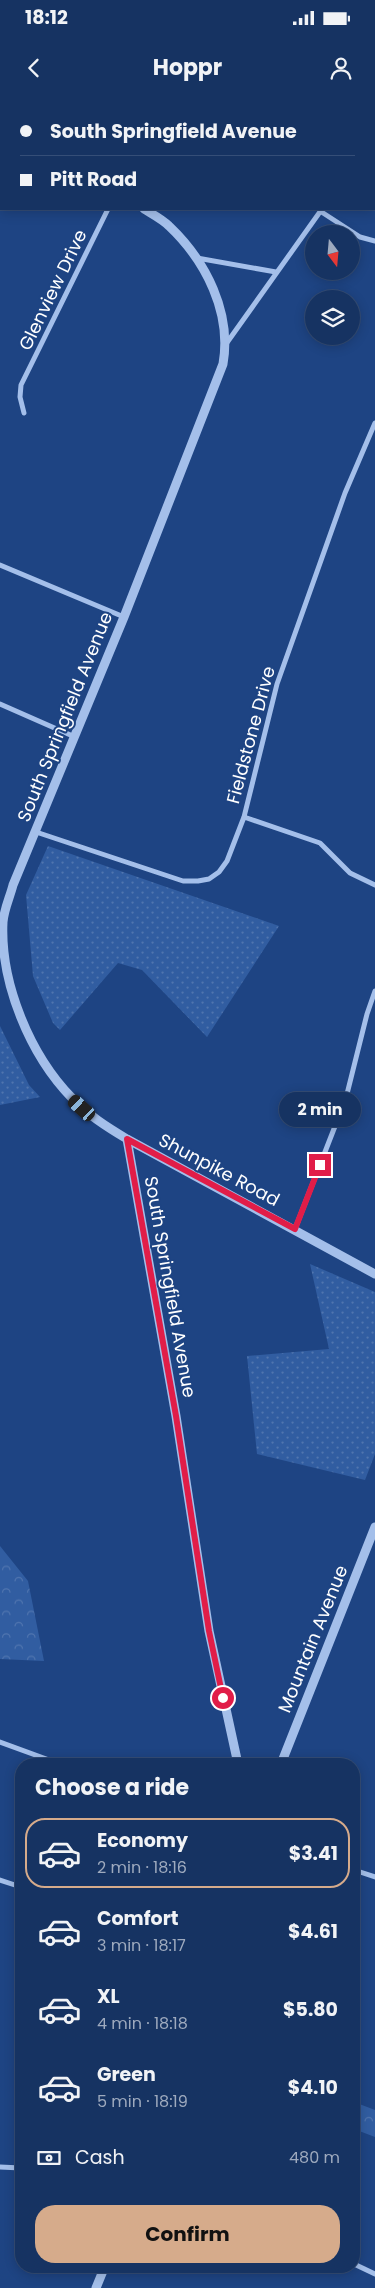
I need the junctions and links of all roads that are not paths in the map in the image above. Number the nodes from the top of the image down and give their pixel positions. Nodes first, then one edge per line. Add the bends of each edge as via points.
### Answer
1 (108, 210) edge
2 (146, 210) edge
3 (321, 210) edge
4 (375, 241) edge
5 (197, 258) junction
6 (276, 272) junction
7 (226, 344) junction
8 (24, 413) dead end
9 (375, 423) edge
10 (0, 566) edge
11 (124, 617) junction
12 (0, 704) edge
13 (75, 737) junction
14 (244, 817) junction
15 (36, 832) junction
16 (375, 885) edge
17 (3, 966) edge
18 (375, 991) edge
19 (127, 1139) junction
20 (295, 1229) junction
21 (375, 1274) edge
22 (375, 1527) edge
23 (0, 1742) edge
24 (44, 1758) edge
25 (237, 1758) edge
26 (283, 1758) edge
27 (360, 1872) edge
28 (375, 1878) edge
29 (0, 1880) edge
30 (15, 1885) edge
31 (0, 2167) edge
32 (15, 2168) edge
33 (360, 2267) edge
34 (102, 2273) edge
35 (375, 2274) edge
36 (96, 2288) edge

1 - 8 street, Glenview Drive via 21,385
2 - 5 street, South Springfield Avenue via 168,225
3 - 4 street via 360,237
3 - 6 street
5 - 6 street
5 - 7 street, South Springfield Avenue via 222,314
6 - 7 street
7 - 11 street, South Springfield Avenue via 216,384
9 - 14 street, Fieldstone Drive via 344,493 277,684
10 - 11 street
11 - 13 street, South Springfield Avenue
12 - 13 street
13 - 15 street, South Springfield Avenue
14 - 15 street, Fieldstone Drive via 223,866 209,879 198,881 178,879
14 - 16 street via 320,843 350,874
15 - 17 street, South Springfield Avenue via 13,885 3,921
17 - 19 street, South Springfield Avenue via 18,1015 55,1080 92,1117
18 - 20 street via 346,1098
19 - 20 street, Shunpike Road
19 - 25 street, South Springfield Avenue via 176,1416 209,1631
20 - 21 street, Shunpike Road
22 - 26 street, Mountain Avenue
23 - 24 street
27 - 28 street
29 - 30 street
31 - 32 street
33 - 35 street
34 - 36 street

